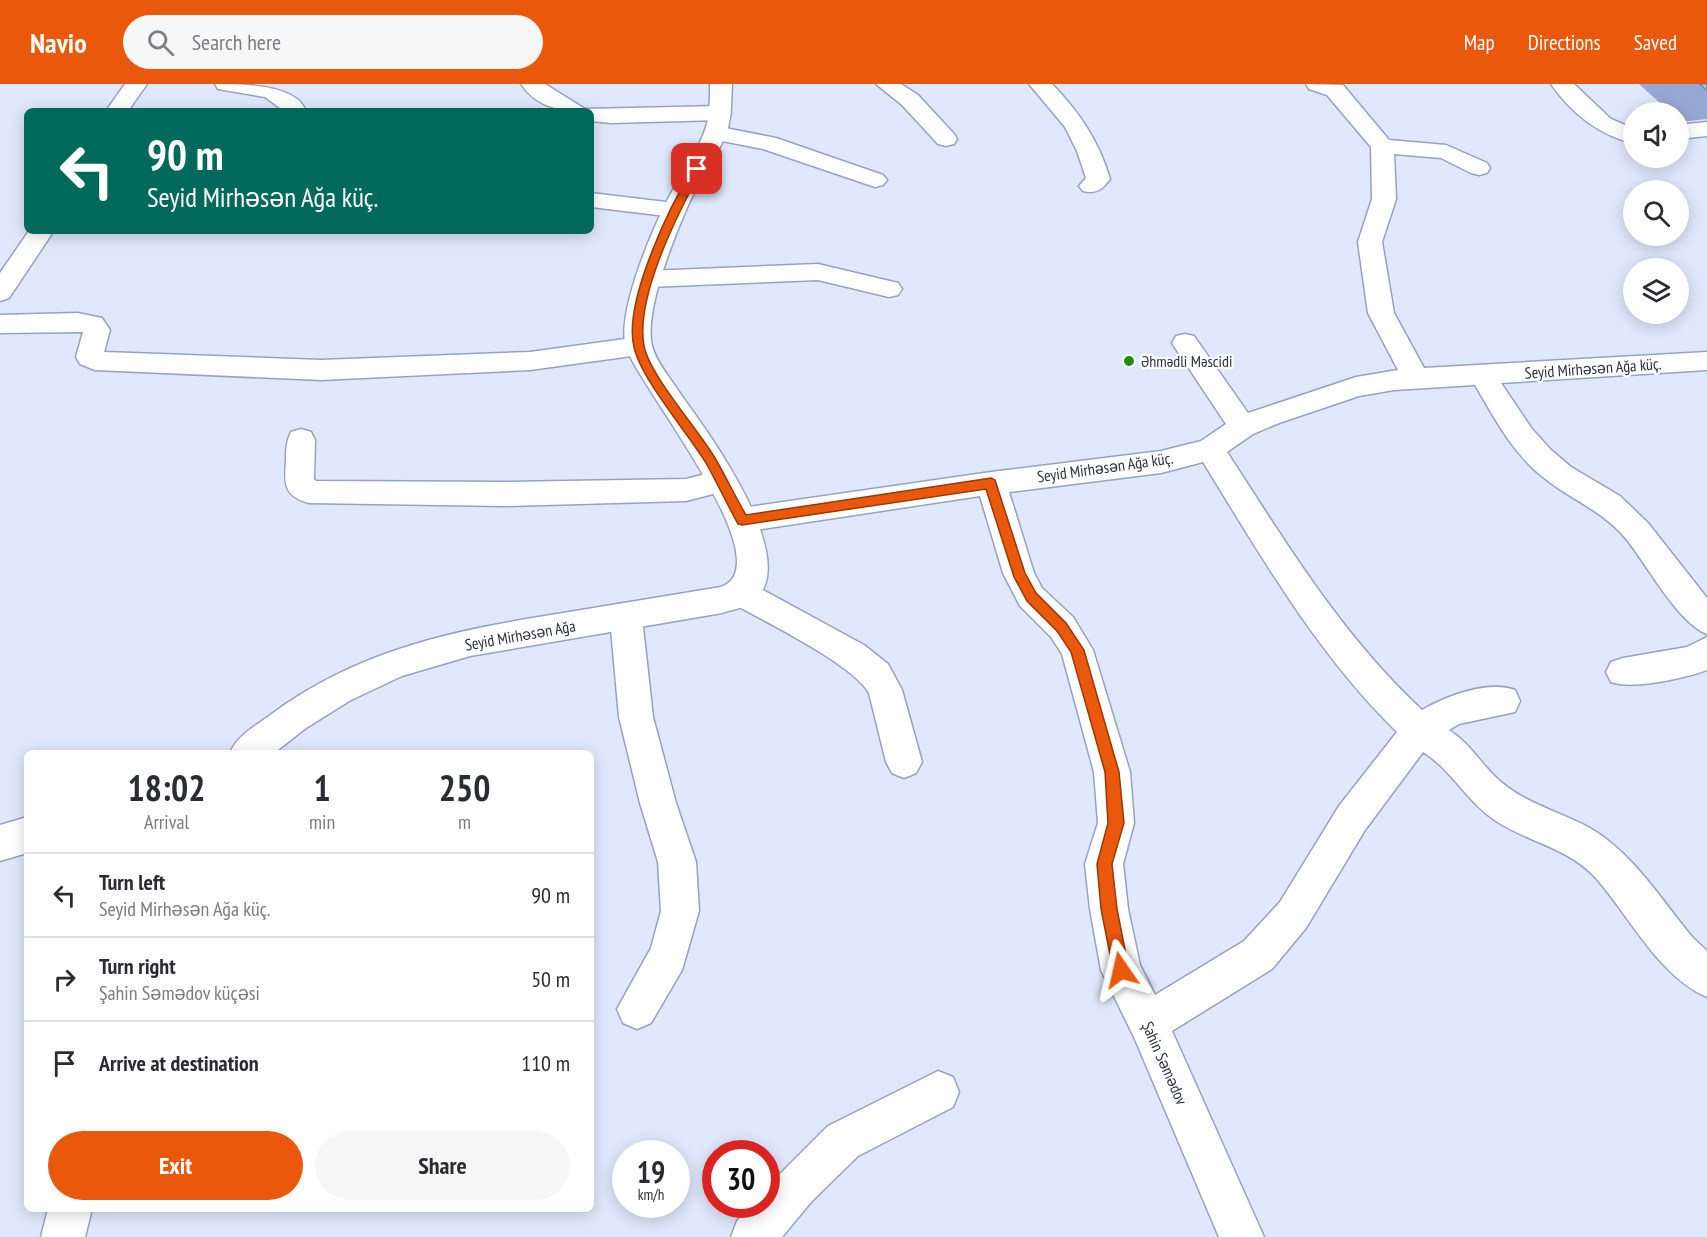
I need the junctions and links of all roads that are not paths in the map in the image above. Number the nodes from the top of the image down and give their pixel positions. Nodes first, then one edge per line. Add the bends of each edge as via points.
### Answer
1 (136, 84) edge
2 (226, 84) edge
3 (532, 84) edge
4 (721, 84) edge
5 (887, 84) edge
6 (1040, 84) edge
7 (1562, 84) edge
8 (1330, 86) edge
9 (119, 108) edge
10 (294, 108) edge
11 (570, 108) edge
12 (594, 114) edge
13 (718, 123) junction
14 (1707, 129) edge
15 (1689, 131) edge
16 (1623, 135) edge
17 (946, 140) dead end
18 (1382, 146) junction
19 (1479, 168) dead end
20 (875, 180) dead end
21 (1091, 186) dead end
22 (594, 200) edge
23 (674, 210) junction
24 (39, 235) dead end
25 (648, 279) junction
26 (889, 289) dead end
27 (0, 292) edge
28 (0, 324) edge
29 (1185, 343) dead end
30 (639, 346) junction
31 (1707, 361) edge
32 (1483, 376) junction
33 (1416, 378) junction
34 (1243, 427) junction
35 (301, 440) dead end
36 (1210, 449) junction
37 (722, 482) junction
38 (991, 483) junction
39 (742, 520) junction
40 (741, 593) junction
41 (626, 618) junction
42 (1707, 620) edge
43 (1703, 665) edge
44 (1623, 672) dead end
45 (1503, 701) dead end
46 (1419, 730) junction
47 (251, 750) edge
48 (904, 762) dead end
49 (24, 836) edge
50 (0, 843) edge
51 (1707, 977) edge
52 (637, 1009) dead end
53 (1148, 1023) junction
54 (938, 1092) dead end
55 (69, 1212) edge
56 (63, 1237) edge
57 (753, 1237) edge
58 (1242, 1237) edge

1 - 9 street
2 - 10 street via 271,92
3 - 11 street
4 - 13 street
5 - 17 street via 910,100
6 - 21 street via 1067,112 1085,139 1098,179
7 - 16 street via 1608,129
8 - 18 street
12 - 13 street
13 - 20 street
13 - 23 street
14 - 15 street
18 - 19 street via 1446,152
18 - 33 street via 1384,199 1370,242 1381,313
22 - 23 street
23 - 25 street
24 - 27 street
25 - 26 street via 818,272
25 - 30 street via 638,318
28 - 30 street via 93,324 97,330 89,357 95,361 321,370 530,361
29 - 34 street
30 - 37 street via 648,367
31 - 32 street, Seyid Mirhəsən Ağa küç.
32 - 33 street, Seyid Mirhəsən Ağa küç.
32 - 42 street via 1530,448 1553,469 1610,503
33 - 34 street, Seyid Mirhəsən Ağa küç. via 1356,387
34 - 36 street, Seyid Mirhəsən Ağa küç.
35 - 37 street via 299,483 309,492 504,494 686,490
36 - 38 street, Seyid Mirhəsən Ağa küç. via 1161,462
36 - 46 street via 1303,596 1378,691
37 - 39 street
38 - 39 street, Seyid Mirhəsən Ağa küç.
38 - 53 street, Şahin Səmədov via 1019,573 1031,597 1062,627 1077,650 1112,772 1116,823 1104,864 1109,909 1121,970
39 - 40 street via 752,557 752,579
40 - 41 street, Seyid Mirhəsən Ağa
40 - 48 street via 852,655 876,674 885,690
41 - 47 street, Seyid Mirhəsən Ağa via 470,642 394,664 294,717
41 - 52 street via 636,717 677,862 680,911 668,956
43 - 44 street
45 - 46 street via 1452,710
46 - 51 street via 1446,747 1487,793 1510,810 1577,841 1607,863 1679,952
46 - 53 street via 1352,818 1293,915 1258,955
49 - 50 street
53 - 58 street, Şahin Səmədov
54 - 57 street via 843,1141
55 - 56 street

